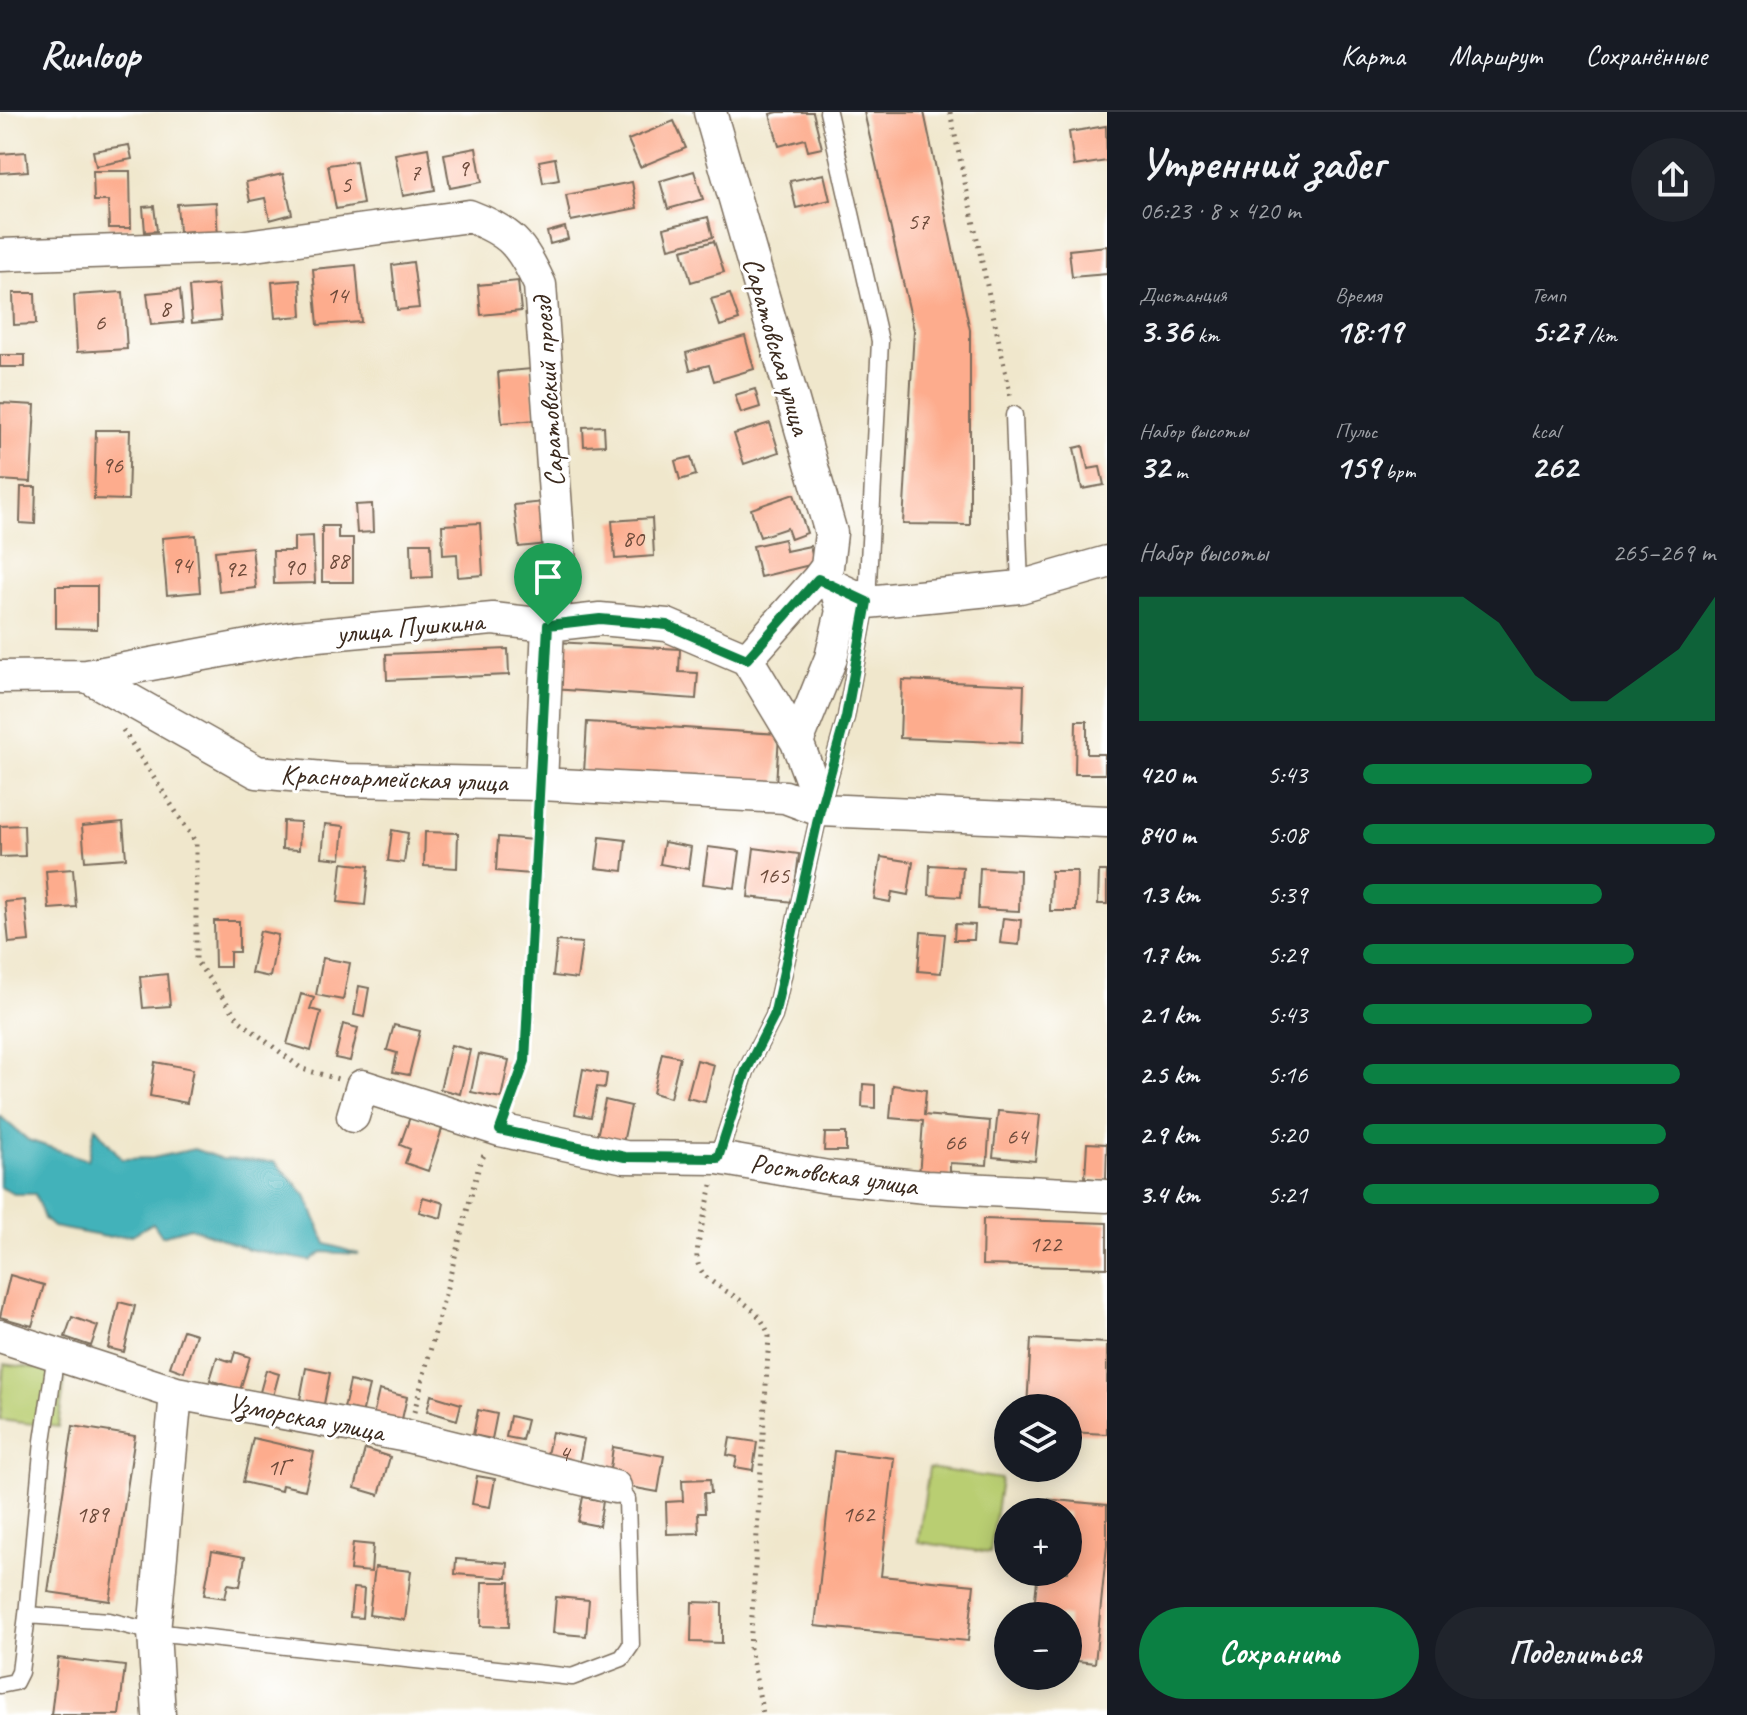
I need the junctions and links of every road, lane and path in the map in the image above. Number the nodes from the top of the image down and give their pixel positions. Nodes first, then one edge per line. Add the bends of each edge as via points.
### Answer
1 (710, 112) edge
2 (828, 112) edge
3 (950, 112) edge
4 (0, 255) edge
5 (1014, 415) joint
6 (1107, 562) edge
7 (827, 583) junction
8 (1020, 587) junction
9 (867, 602) junction
10 (548, 625) junction
11 (747, 659) junction
12 (87, 676) junction
13 (0, 677) edge
14 (119, 725) dead end
15 (797, 742) junction
16 (541, 784) junction
17 (816, 808) junction
18 (1107, 822) edge
19 (362, 1086) junction
20 (353, 1116) dead end
21 (500, 1130) junction
22 (718, 1158) junction
23 (1107, 1196) edge
24 (0, 1336) edge
25 (56, 1354) junction
26 (176, 1393) junction
27 (407, 1436) junction
28 (615, 1487) joint
29 (27, 1615) junction
30 (154, 1632) junction
31 (0, 1685) edge
32 (159, 1715) edge
33 (763, 1715) edge

1 - 7 street, Саратовская улица via 831,533
2 - 9 lane via 880,341
3 - 5 path
4 - 10 street, Саратовский проезд via 239,247 469,216 504,229 529,260 540,285 561,578
5 - 8 lane
6 - 8 street
7 - 9 street
7 - 11 street
7 - 15 street via 842,611 831,658
8 - 9 street
9 - 17 lane via 846,717
10 - 11 street, улица Пушкина via 600,619 667,625
10 - 12 street, улица Пушкина via 493,619 296,637
10 - 16 street, Саратовский проезд
11 - 15 street
12 - 13 street, улица Пушкина
12 - 16 street, Красноармейская улица via 257,772 346,780
14 - 19 path via 196,843 196,961 240,1021 302,1069
15 - 17 street
16 - 17 street, Красноармейская улица via 785,797
16 - 21 path via 525,1061
17 - 18 street, Красноармейская улица
17 - 22 lane via 774,1016 746,1071
19 - 20 street
19 - 21 street, Ростовская улица
21 - 22 street, Ростовская улица via 625,1157
21 - 27 path via 480,1162
22 - 23 street, Ростовская улица via 926,1187
22 - 33 path via 697,1256 700,1272 750,1304 764,1319 769,1336 750,1648
24 - 25 street, Узморская улица
25 - 26 street, Узморская улица
25 - 29 lane
26 - 27 street, Узморская улица
26 - 30 street
27 - 28 street, Узморская улица
28 - 30 lane via 627,1499 631,1645 622,1658 572,1677
29 - 30 lane via 109,1621
29 - 31 lane via 20,1672 15,1682
30 - 32 street

